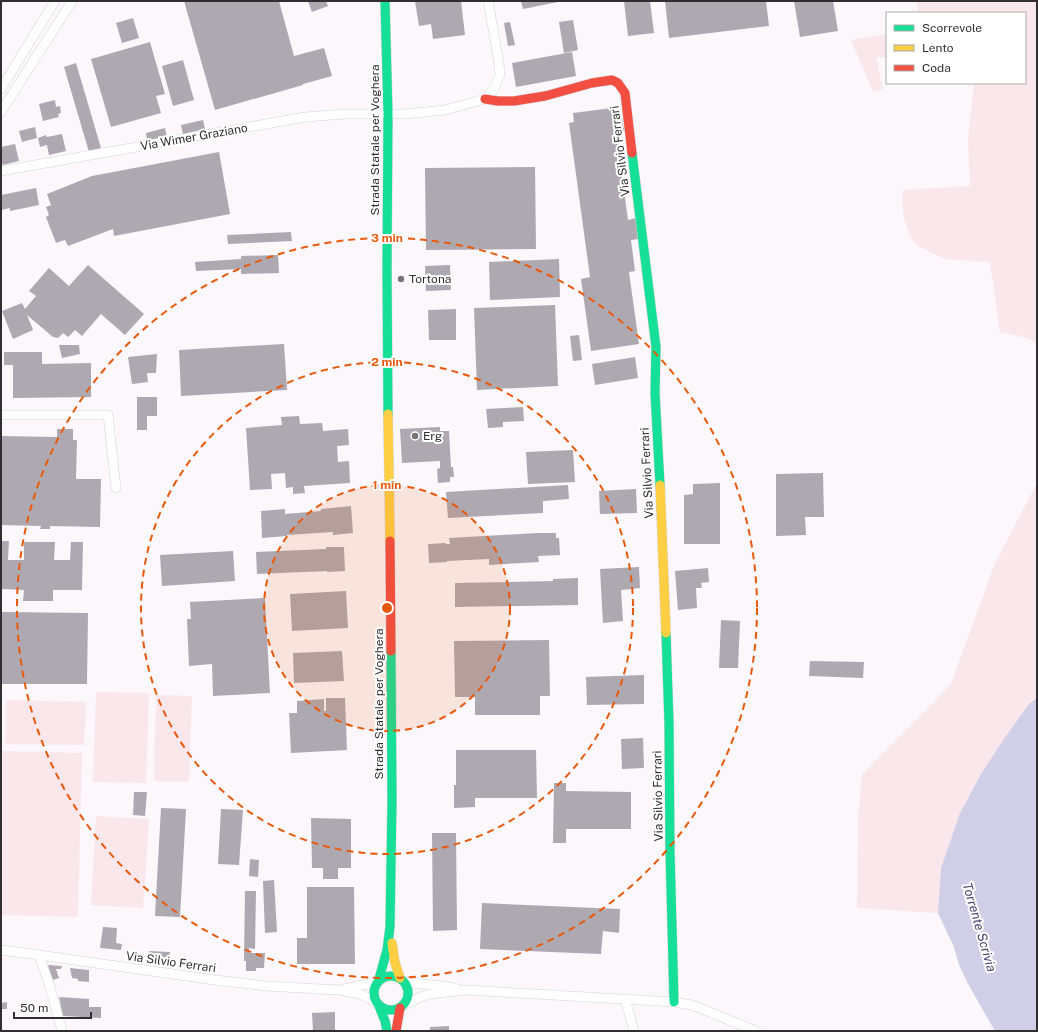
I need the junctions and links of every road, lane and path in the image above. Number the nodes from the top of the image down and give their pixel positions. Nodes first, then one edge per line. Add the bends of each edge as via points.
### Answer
1 (55, 1) edge
2 (72, 1) edge
3 (385, 1) edge
4 (488, 1) edge
5 (1, 88) edge
6 (484, 99) junction
7 (1, 112) edge
8 (388, 114) junction
9 (1, 171) edge
10 (1, 415) edge
11 (116, 488) dead end
12 (390, 927) junction
13 (1, 950) edge
14 (39, 954) junction
15 (378, 980) junction
16 (402, 980) junction
17 (339, 990) junction
18 (465, 990) junction
19 (625, 999) junction
20 (674, 1002) junction
21 (378, 1005) junction
22 (401, 1007) junction
23 (62, 1031) edge
24 (387, 1031) edge
25 (396, 1031) edge
26 (634, 1031) edge
27 (756, 1031) edge

1 - 5 street
2 - 7 street
3 - 8 main road, Strada Statale per Voghera
4 - 6 street via 500,75 493,90
6 - 8 street, Via Wimer Graziano via 445,110
6 - 20 main road, Via Silvio Ferrari via 514,101 545,96 592,82 612,80 618,83 625,93 656,347 654,393 669,723
8 - 9 street, Via Wimer Graziano via 305,117
8 - 12 main road, Strada Statale per Voghera via 392,801
10 - 11 street via 108,415
12 - 15 main road, Strada Statale per Voghera via 387,950
12 - 16 main road, Strada Statale per Voghera via 395,963
13 - 14 street, Via Silvio Ferrari
14 - 17 street, Via Silvio Ferrari via 215,980
14 - 23 street
15 - 16 main road via 394,975
15 - 17 street, Via Silvio Ferrari
15 - 21 main road, Strada Statale per Voghera via 373,991
16 - 18 street
16 - 22 main road, Strada Statale per Voghera via 408,993
17 - 21 street, Via Silvio Ferrari via 362,995
18 - 19 street
18 - 22 street via 430,994
19 - 20 street
19 - 26 street
20 - 27 street via 692,1005
21 - 22 main road via 389,1010
21 - 24 main road, Strada Statale per Voghera
22 - 25 main road, Strada Statale per Voghera

